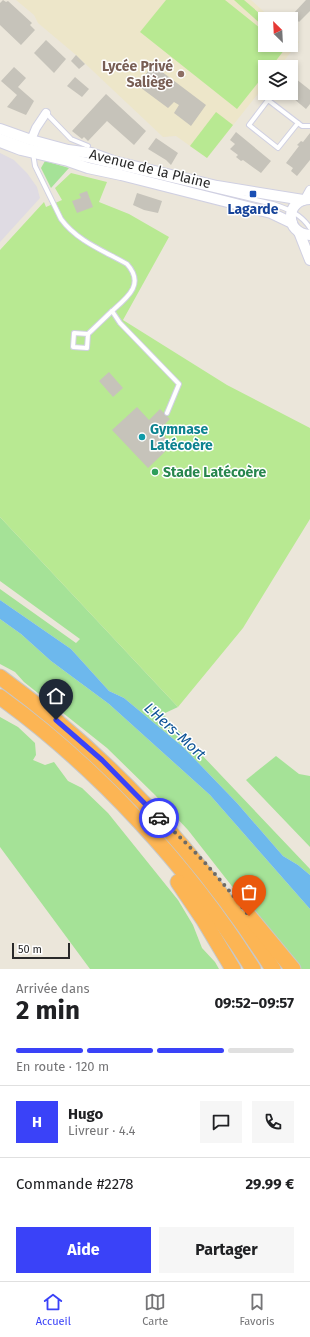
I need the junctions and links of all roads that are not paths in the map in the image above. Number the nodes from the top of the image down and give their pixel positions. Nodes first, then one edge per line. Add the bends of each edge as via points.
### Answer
1 (46, 113) joint
2 (298, 123) junction
3 (310, 126) edge
4 (0, 129) edge
5 (0, 136) edge
6 (31, 140) junction
7 (0, 142) edge
8 (88, 146) dead end
9 (33, 153) junction
10 (307, 197) edge
11 (292, 211) junction
12 (292, 223) junction
13 (310, 228) edge
14 (299, 232) junction
15 (310, 235) edge
16 (310, 260) edge
17 (112, 311) junction
18 (88, 334) junction
19 (167, 413) dead end
20 (0, 677) edge
21 (0, 697) edge
22 (154, 813) junction
23 (151, 836) junction
24 (233, 969) edge
25 (253, 969) edge
26 (272, 969) edge
27 (293, 969) edge

1 - 6 street
1 - 8 lane via 71,139
2 - 2 lane via 268,100 249,125 278,148
2 - 3 lane via 305,127
4 - 6 street, Avenue de la Plaine
5 - 11 lane via 28,146 273,204
6 - 10 street, Avenue de la Plaine via 68,150 92,153 113,161 217,186
7 - 9 street, Avenue de la Plaine
9 - 12 street, Avenue de la Plaine via 271,213
9 - 17 lane via 35,166 67,227 74,234 127,264 134,271 135,283 132,292
10 - 11 street via 295,205
11 - 12 street
11 - 13 lane
12 - 14 street
14 - 15 street
14 - 16 street
17 - 18 lane
17 - 19 lane via 120,323 179,384
18 - 18 lane via 74,333 73,348 87,348
20 - 22 highway via 44,710 102,760
21 - 23 highway via 89,771
22 - 26 highway via 219,891
22 - 27 highway via 188,843 225,884 260,931
23 - 24 highway
23 - 25 highway via 196,888

